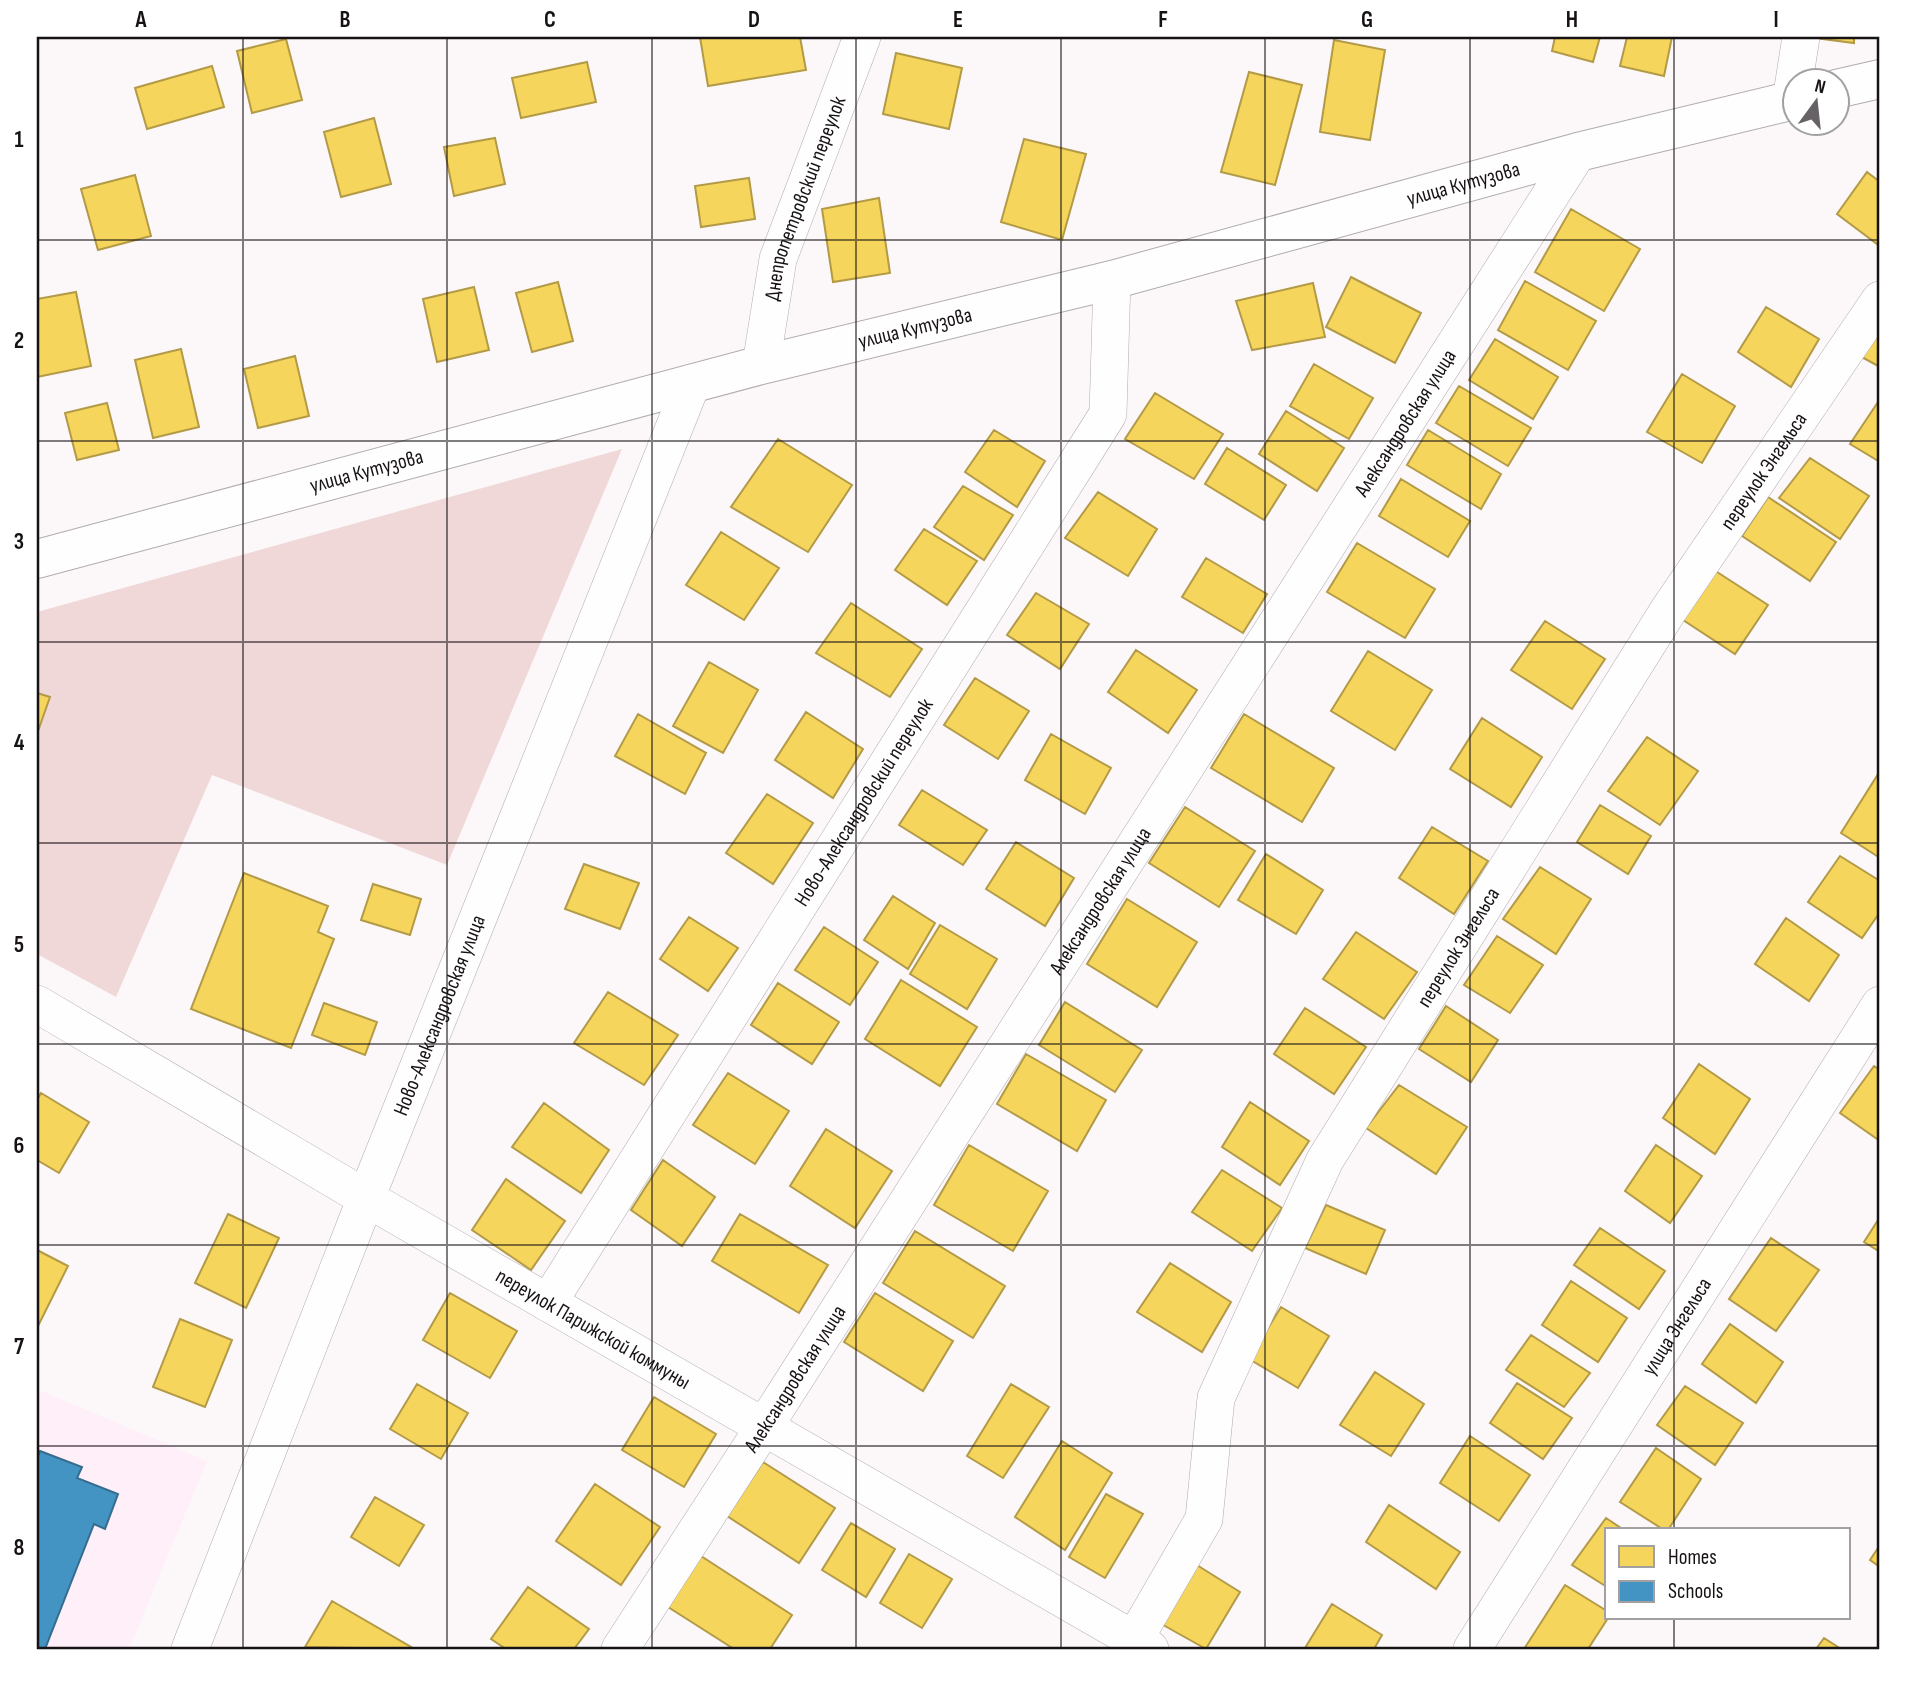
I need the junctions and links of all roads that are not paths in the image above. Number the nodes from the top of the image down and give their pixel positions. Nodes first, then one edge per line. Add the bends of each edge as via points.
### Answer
1 (862, 37) edge
2 (1801, 37) edge
3 (1797, 66) edge
4 (1880, 79) edge
5 (1850, 86) edge
6 (1780, 103) edge
7 (1578, 152) junction
8 (1112, 280) junction
9 (1880, 300) edge
10 (761, 365) junction
11 (692, 383) junction
12 (37, 559) edge
13 (37, 1004) edge
14 (1880, 1005) edge
15 (366, 1198) junction
16 (548, 1303) junction
17 (764, 1427) junction
18 (1142, 1645) edge
19 (190, 1649) edge
20 (620, 1649) edge
21 (1472, 1649) edge

1 - 10 street, Днепропетровский переулок via 778,259
2 - 3 street
4 - 5 main road
6 - 7 main road, улица Кутузова
7 - 8 main road, улица Кутузова
7 - 17 street, Александровская улица
8 - 10 main road, улица Кутузова
8 - 16 street, Ново-Александровский переулок via 1108,414
9 - 18 street, переулок Энгельса via 1668,611 1325,1160 1216,1398 1204,1519
10 - 11 main road, улица Кутузова
11 - 12 main road, улица Кутузова
11 - 15 street, Ново-Александровская улица
13 - 15 street, переулок Парижской коммуны
14 - 21 street, улица Энгельса
15 - 16 street, переулок Парижской коммуны
15 - 19 street, Ново-Александровская улица
16 - 17 street, переулок Парижской коммуны
17 - 18 street, переулок Парижской коммуны
17 - 20 street, Александровская улица

